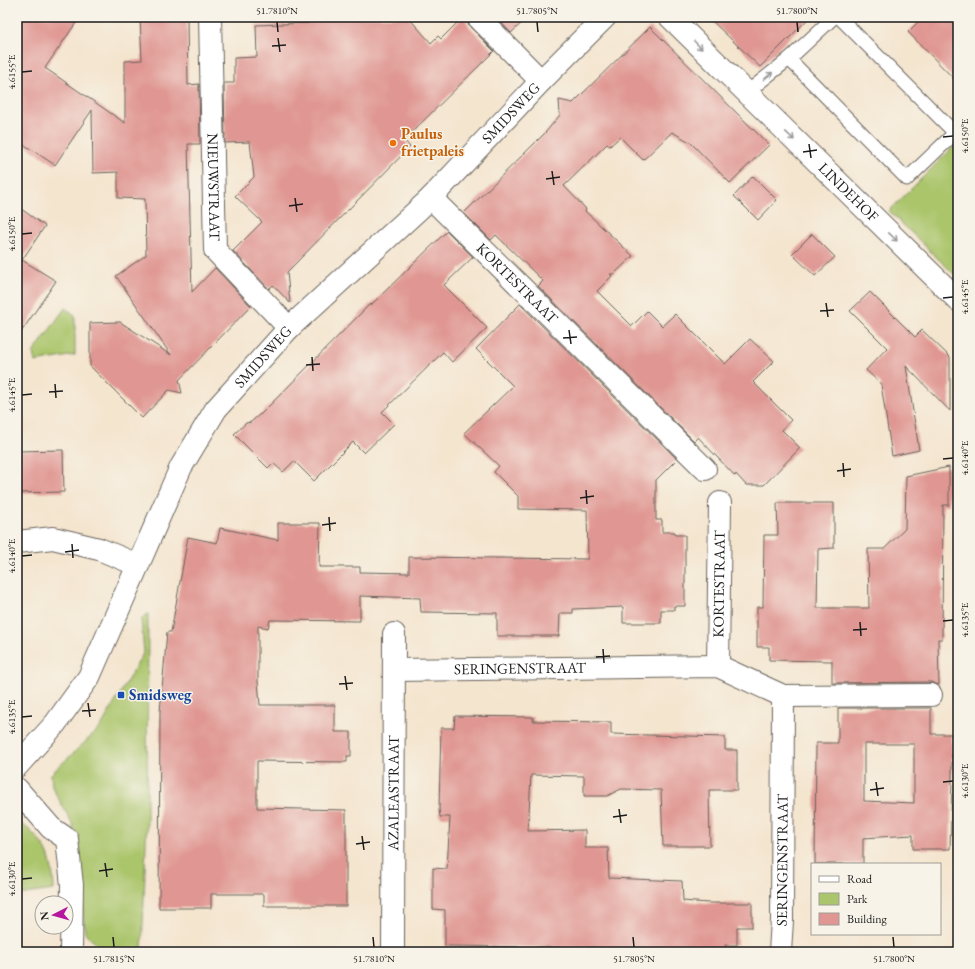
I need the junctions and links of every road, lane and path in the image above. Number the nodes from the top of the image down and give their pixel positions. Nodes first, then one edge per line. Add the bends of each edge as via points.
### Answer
1 (210, 17) edge
2 (478, 17) edge
3 (605, 17) edge
4 (670, 17) edge
5 (834, 17) edge
6 (839, 17) edge
7 (789, 59) junction
8 (541, 80) junction
9 (746, 93) junction
10 (956, 132) edge
11 (431, 198) junction
12 (958, 300) edge
13 (289, 328) junction
14 (705, 469) dead end
15 (720, 503) dead end
16 (17, 542) edge
17 (138, 565) junction
18 (394, 634) dead end
19 (718, 666) junction
20 (394, 670) junction
21 (931, 694) dead end
22 (783, 696) junction
23 (17, 766) edge
24 (17, 789) edge
25 (71, 952) edge
26 (393, 952) edge
27 (780, 952) edge

1 - 13 street, NIEUWSTRAAT via 215,250
2 - 8 street
3 - 8 street, SMIDSWEG
4 -> 9 street, LINDEHOF
5 - 7 lane
6 - 10 lane
9 -> 7 lane
7 - 10 lane via 907,179
8 - 11 street, SMIDSWEG
9 -> 12 street, LINDEHOF
11 - 13 street, SMIDSWEG
11 - 14 street, KORTESTRAAT
13 - 17 street, SMIDSWEG via 216,409 182,467
15 - 19 street, KORTESTRAAT
16 - 17 street via 53,538 99,549
17 - 23 street, SMIDSWEG via 89,677 55,724
18 - 20 street, AZALEASTRAAT
19 - 20 street, SERINGENSTRAAT
19 - 22 street, SERINGENSTRAAT
20 - 26 street, AZALEASTRAAT
21 - 22 street, SERINGENSTRAAT
22 - 27 street, SERINGENSTRAAT
24 - 25 street via 51,828 67,839 72,885

